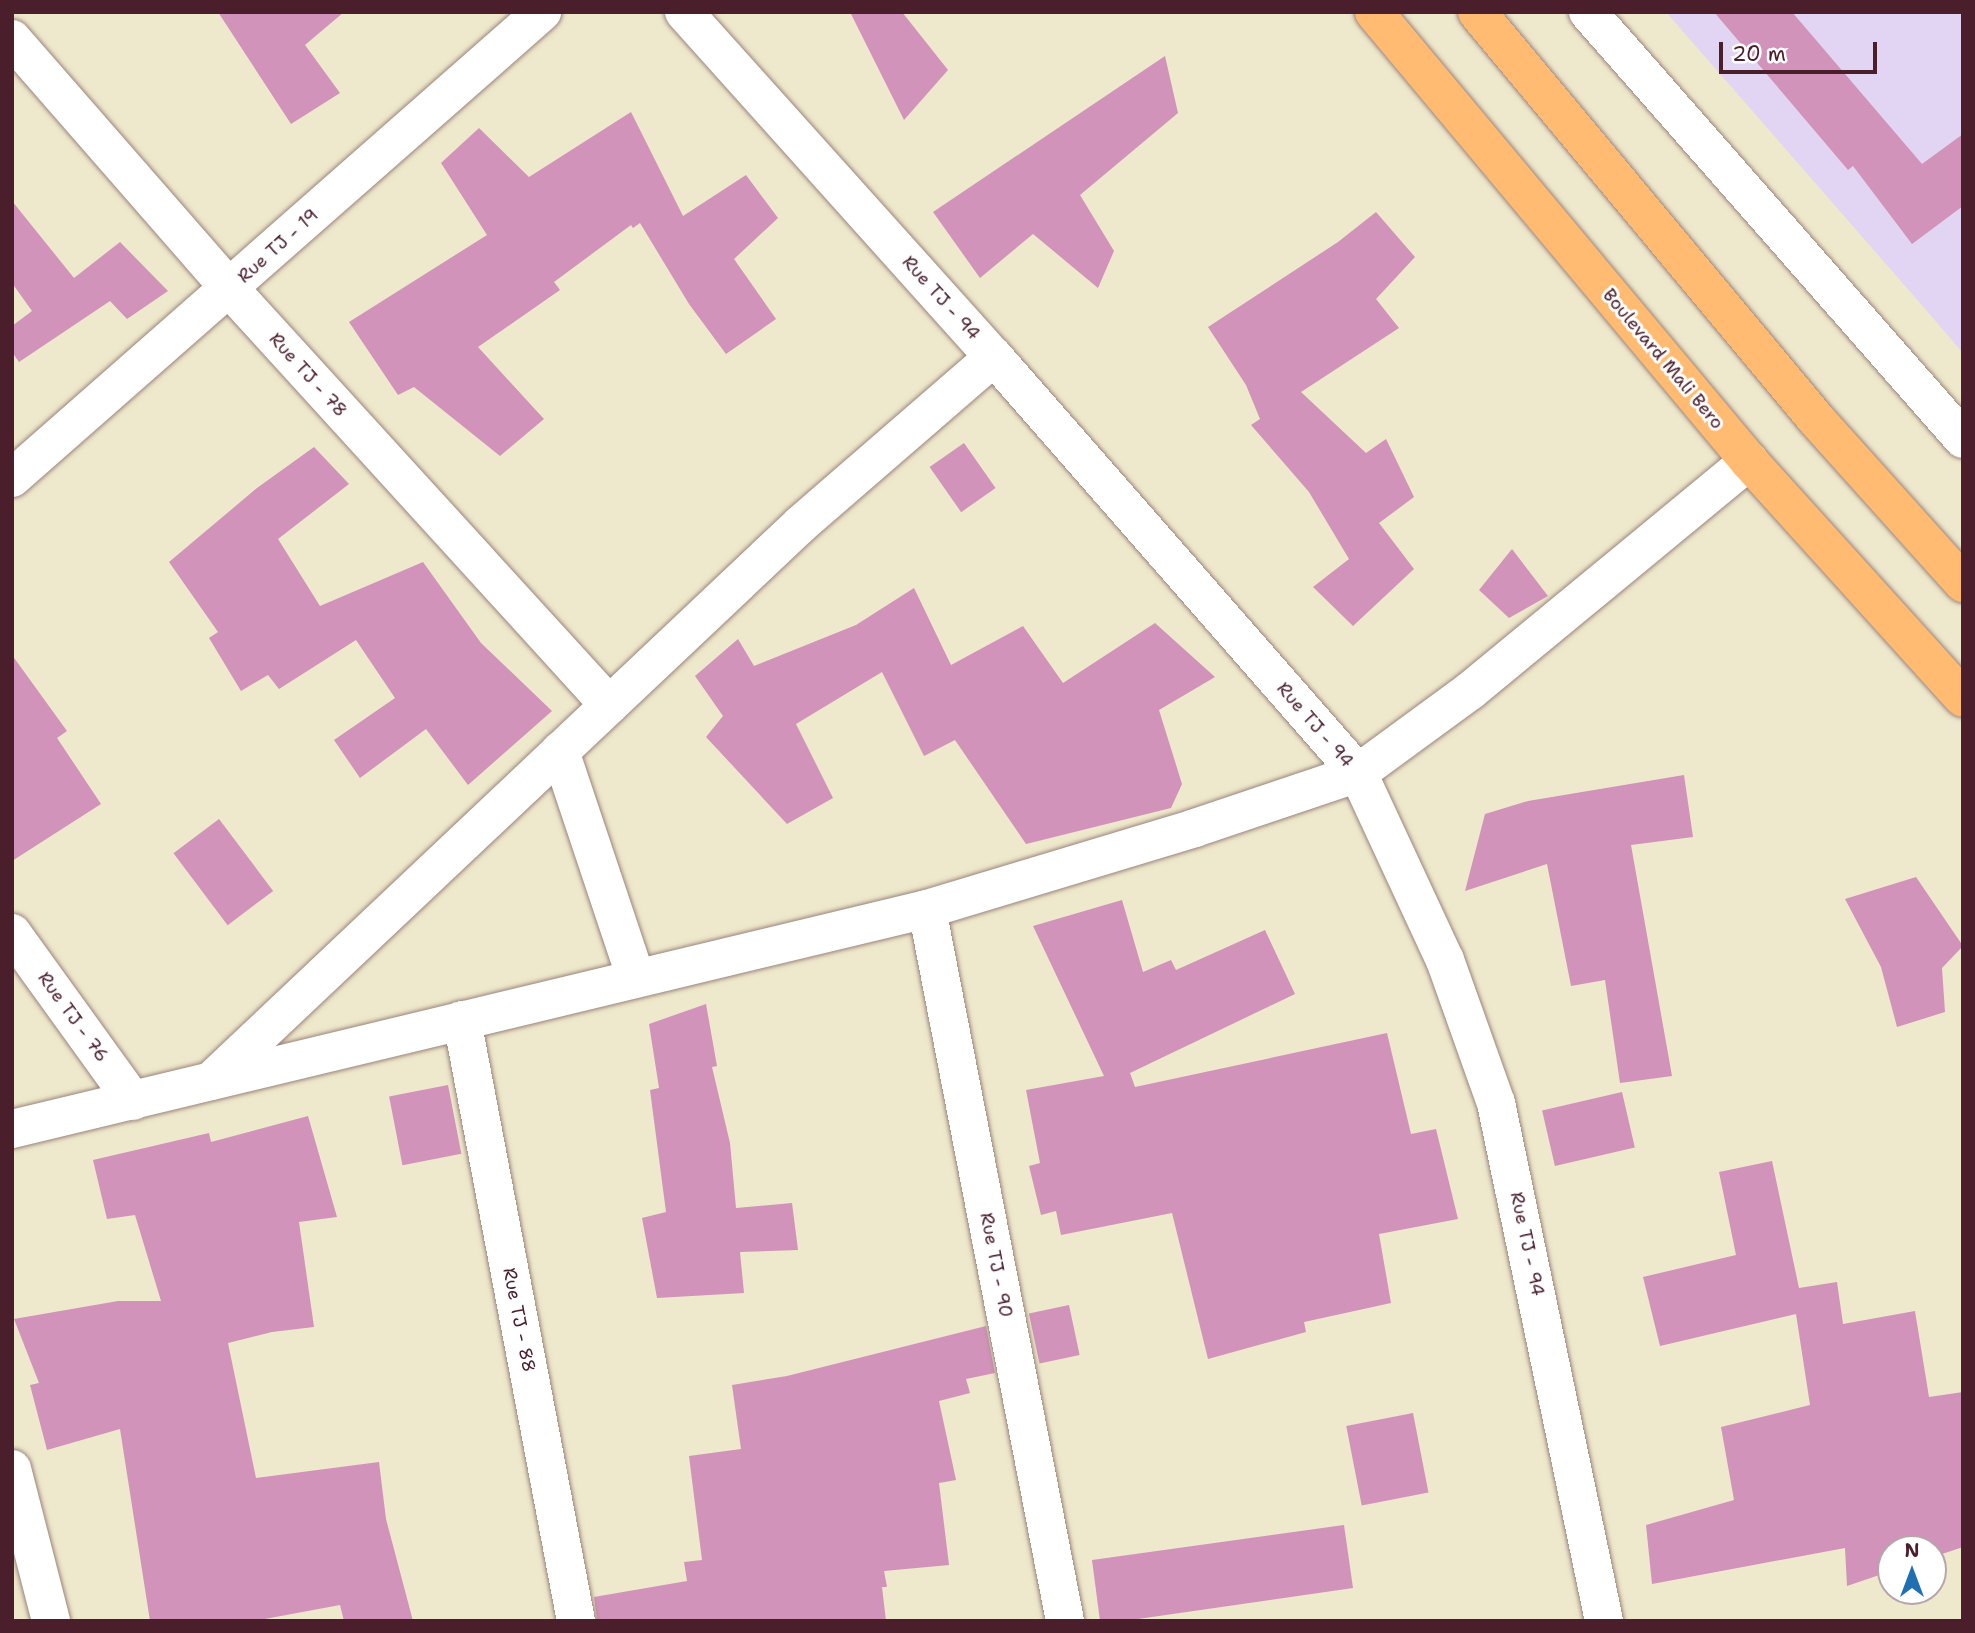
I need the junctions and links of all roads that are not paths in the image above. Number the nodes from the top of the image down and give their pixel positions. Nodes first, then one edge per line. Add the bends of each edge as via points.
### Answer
1 (542, 12) edge
2 (684, 12) edge
3 (1374, 12) edge
4 (1478, 12) edge
5 (1588, 12) edge
6 (12, 39) edge
7 (230, 289) junction
8 (994, 357) junction
9 (1963, 439) edge
10 (1749, 461) junction
11 (12, 478) edge
12 (1963, 583) edge
13 (1963, 698) edge
14 (609, 705) junction
15 (560, 751) junction
16 (1357, 773) junction
17 (927, 909) junction
18 (12, 933) edge
19 (636, 978) junction
20 (462, 1020) junction
21 (209, 1082) junction
22 (133, 1101) junction
23 (12, 1129) edge
24 (12, 1469) edge
25 (51, 1621) edge
26 (576, 1621) edge
27 (1065, 1621) edge
28 (1604, 1621) edge

1 - 7 street, Rue TJ - 19
2 - 8 street, Rue TJ - 94
3 - 10 main road, Boulevard Mali Bero
4 - 12 main road via 1815,418
5 - 9 street
6 - 7 street, Rue TJ - 78
7 - 11 street, Rue TJ - 19
7 - 14 street, Rue TJ - 78
8 - 14 street via 801,524
8 - 16 street, Rue TJ - 94
10 - 13 main road, Boulevard Mali Bero
10 - 16 street via 1470,691
14 - 15 street
15 - 19 street
15 - 21 street
16 - 17 street via 1195,828
16 - 28 street, Rue TJ - 94 via 1445,960 1496,1103
17 - 19 street
17 - 27 street, Rue TJ - 90
18 - 22 street, Rue TJ - 76
19 - 20 street
20 - 21 street
20 - 26 street, Rue TJ - 88
21 - 22 street
22 - 23 street
24 - 25 street

